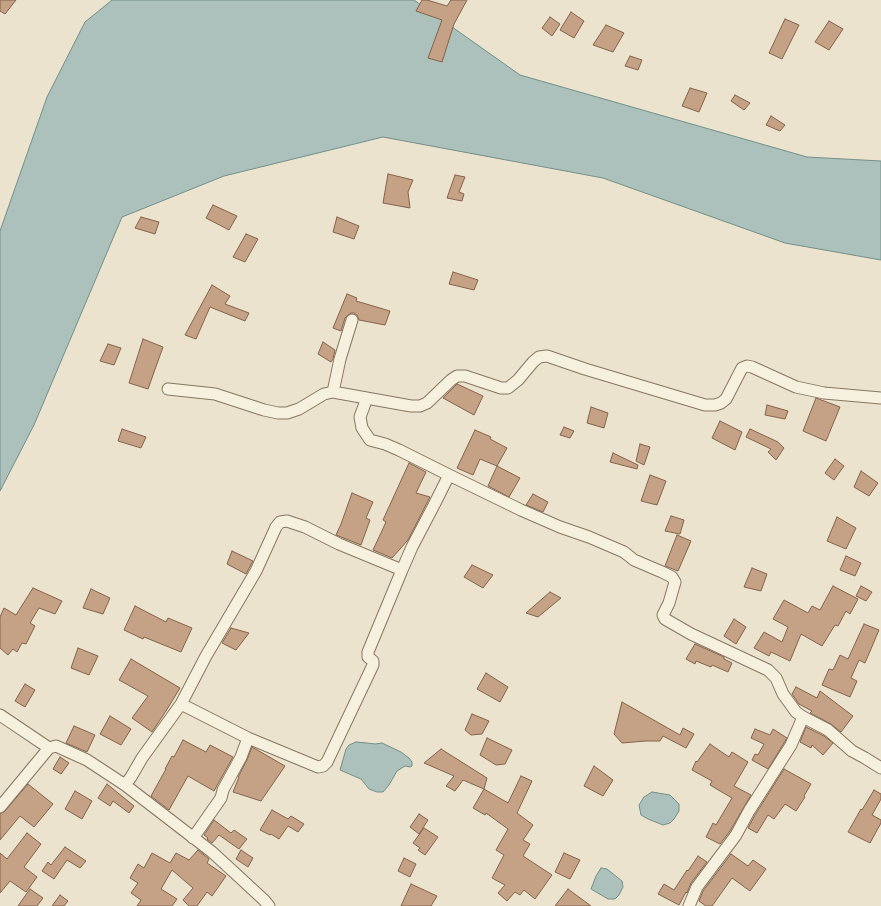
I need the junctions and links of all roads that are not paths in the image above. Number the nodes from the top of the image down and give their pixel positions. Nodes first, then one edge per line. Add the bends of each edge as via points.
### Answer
1 (352, 320) dead end
2 (168, 389) dead end
3 (333, 392) junction
4 (367, 398) junction
5 (881, 398) edge
6 (449, 475) junction
7 (402, 570) junction
8 (181, 704) junction
9 (0, 715) edge
10 (803, 717) junction
11 (248, 738) junction
12 (49, 748) junction
13 (881, 768) edge
14 (125, 785) junction
15 (0, 807) edge
16 (193, 838) junction
17 (269, 906) edge
18 (689, 906) edge

1 - 3 street
2 - 3 street via 215,394 278,413 299,409 324,394
3 - 4 street
4 - 5 street via 420,406 427,404 457,376 508,388 539,357 547,356 705,405 715,405 726,399 742,368 747,366 796,387 824,393
4 - 6 street via 360,417 362,428 370,440 399,450
6 - 7 street
6 - 10 street via 521,510 624,552 634,560 672,577 675,582 663,614 665,619 768,670 776,678 783,694 796,712
7 - 8 street via 305,527 287,521 280,522 256,571
7 - 11 street via 368,652 368,657 374,665 327,762 318,767
8 - 11 street
8 - 14 street via 150,745
9 - 12 street
10 - 13 street via 828,730 852,751
10 - 18 street via 791,745 736,835 696,887
11 - 16 street via 221,798
12 - 14 street via 56,746 87,760
12 - 15 street
14 - 16 street
16 - 17 street via 237,874

